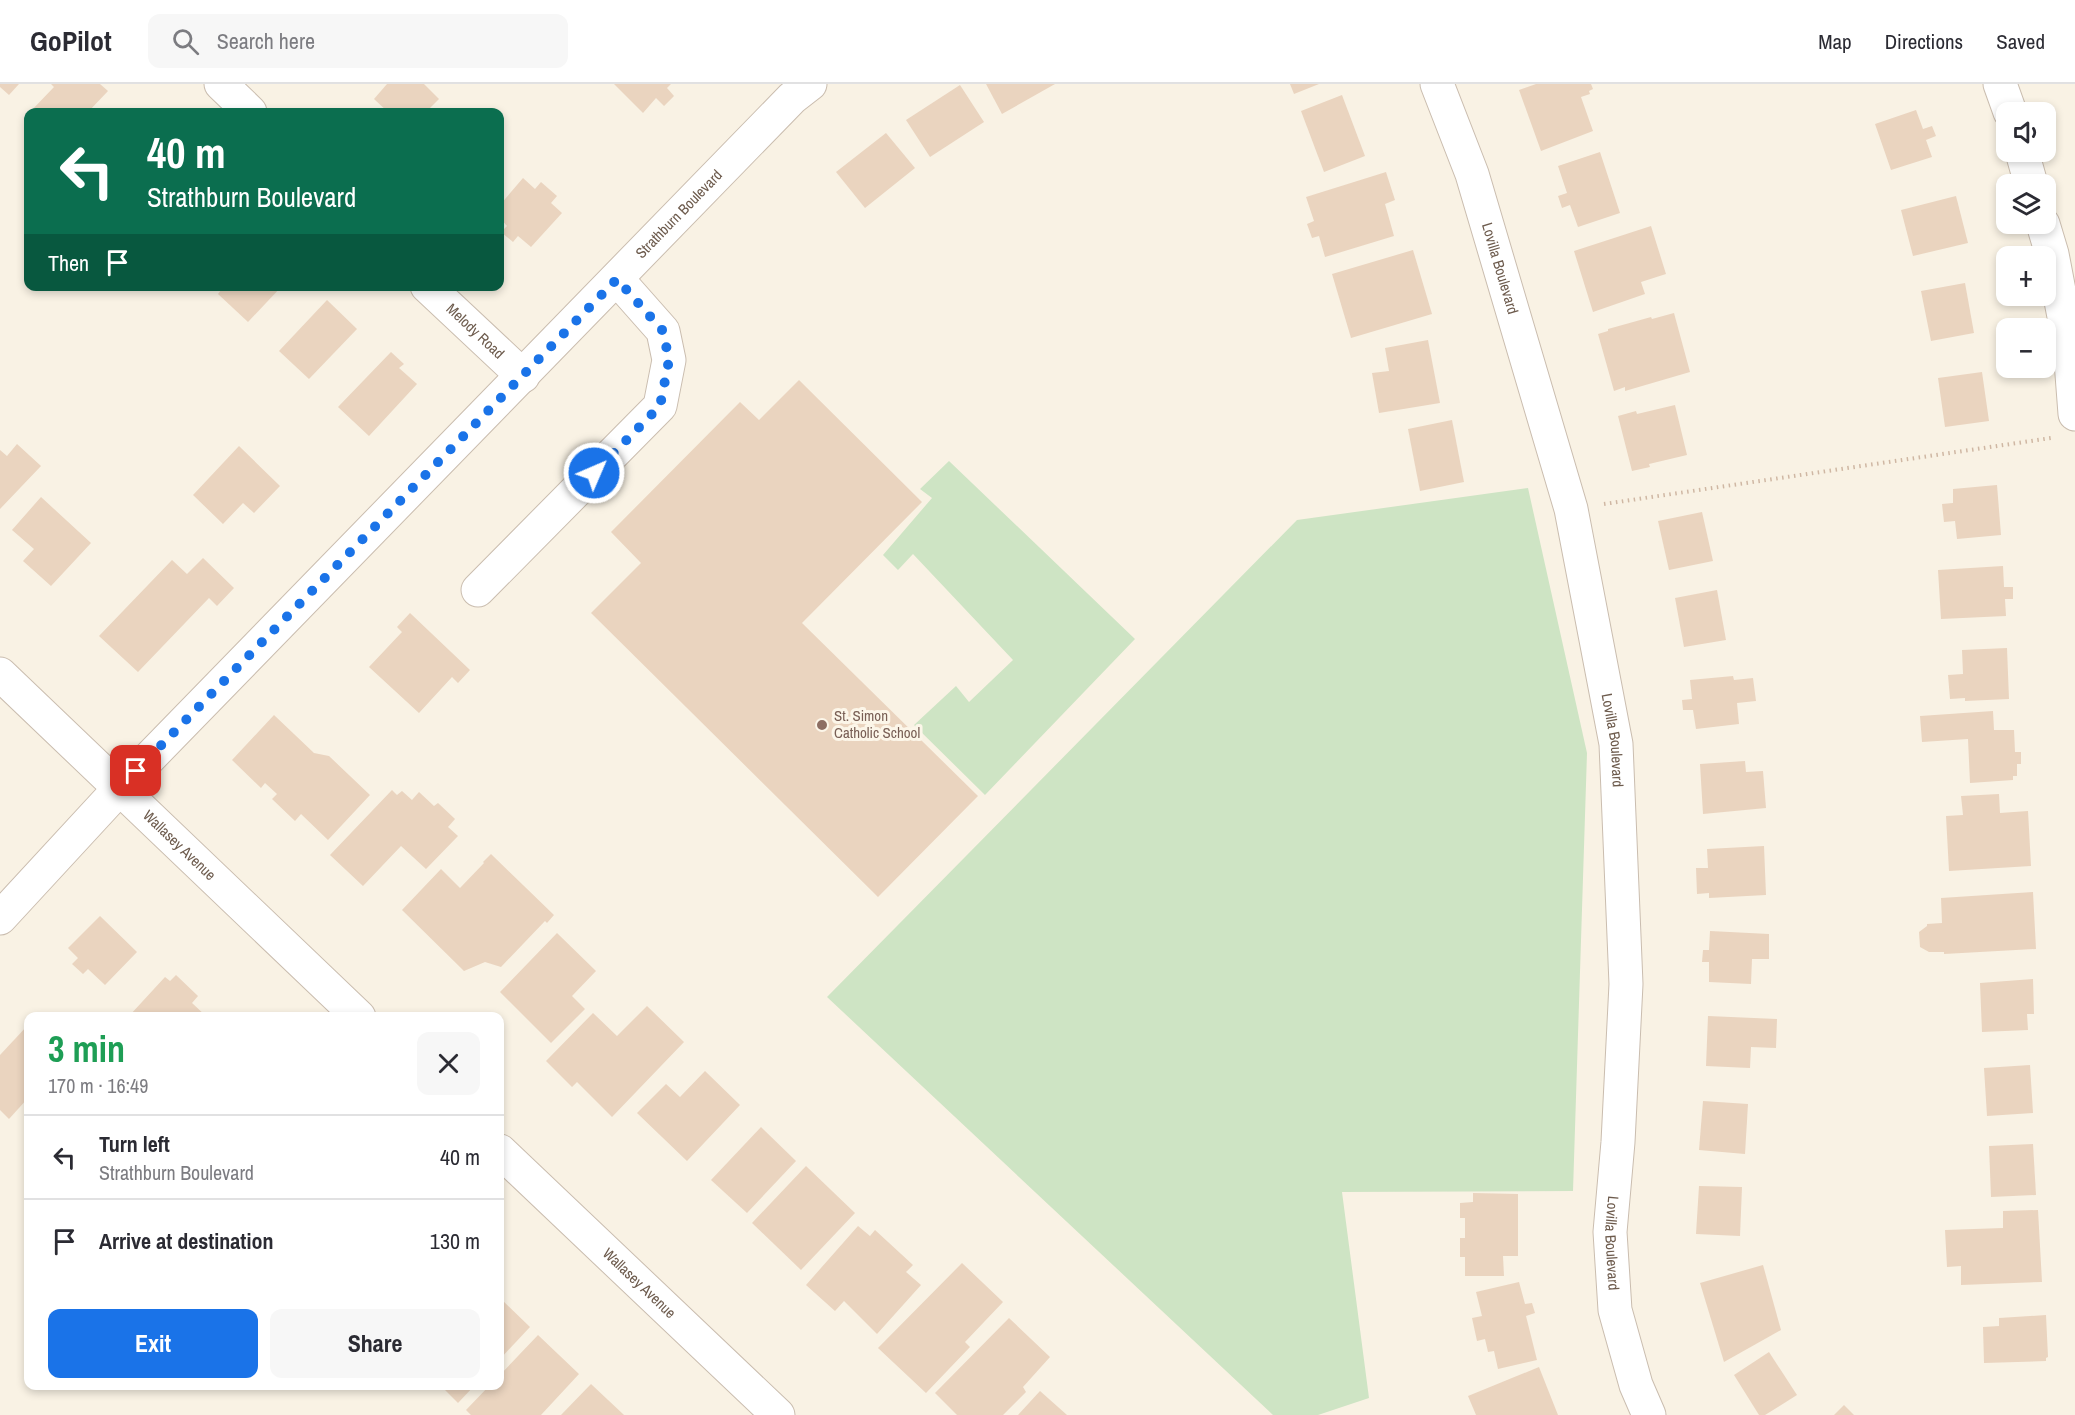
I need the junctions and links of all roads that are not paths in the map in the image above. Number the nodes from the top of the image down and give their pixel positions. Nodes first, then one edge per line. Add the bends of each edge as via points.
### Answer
1 (221, 84) edge
2 (810, 84) edge
3 (1437, 84) edge
4 (2000, 84) edge
5 (2006, 102) edge
6 (246, 108) edge
7 (2046, 234) edge
8 (617, 279) junction
9 (432, 291) edge
10 (523, 376) junction
11 (2075, 414) edge
12 (478, 590) dead end
13 (0, 674) edge
14 (120, 788) junction
15 (0, 918) edge
16 (354, 1012) edge
17 (504, 1155) edge
18 (778, 1415) edge
19 (1649, 1415) edge

1 - 6 street
2 - 8 street, Strathburn Boulevard
3 - 19 street, Lovilla Boulevard via 1472,174 1571,509 1616,744 1626,984 1610,1232 1615,1310 1636,1385
4 - 5 street
7 - 11 street via 2070,348
8 - 10 street, Strathburn Boulevard
8 - 12 street via 663,331 669,360 660,406
9 - 10 street, Melody Road
10 - 14 street, Strathburn Boulevard
13 - 14 street, Wallasey Avenue
14 - 15 street, Strathburn Boulevard
14 - 16 street, Wallasey Avenue
17 - 18 street, Wallasey Avenue

